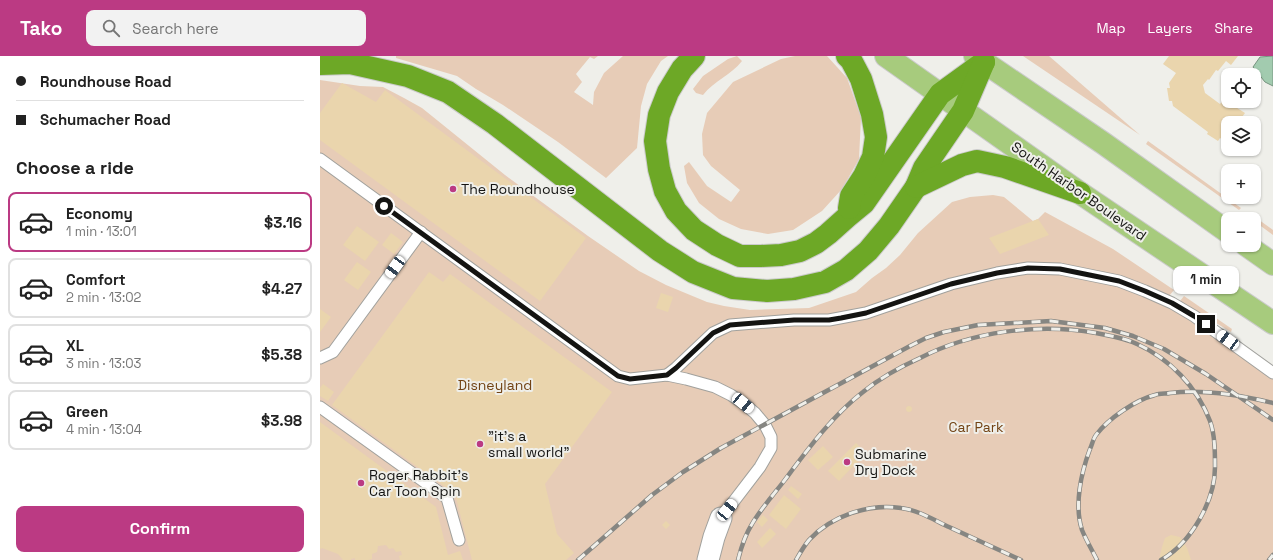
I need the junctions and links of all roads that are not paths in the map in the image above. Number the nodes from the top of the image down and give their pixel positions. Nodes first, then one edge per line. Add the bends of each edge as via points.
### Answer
1 (694, 56) edge
2 (886, 56) edge
3 (849, 58) edge
4 (980, 59) edge
5 (320, 64) edge
6 (940, 94) junction
7 (963, 111) junction
8 (320, 159) edge
9 (916, 187) junction
10 (1080, 193) junction
11 (847, 217) junction
12 (1221, 227) edge
13 (421, 232) junction
14 (1256, 252) edge
15 (1273, 264) edge
16 (1273, 323) edge
17 (320, 358) edge
18 (1273, 373) edge
19 (667, 375) junction
20 (320, 407) edge
21 (721, 518) joint
22 (459, 540) dead end
23 (708, 560) edge

1 - 11 highway via 682,69 668,92 659,116 656,141 659,169 665,190 676,211 694,230 740,256 780,255 800,251 816,243
2 - 6 main road, South Harbor Boulevard
3 - 11 highway via 861,79 876,137 873,157 851,196
4 - 6 highway
4 - 7 highway
4 - 12 main road
5 - 9 highway via 350,63 408,76 448,92 495,124 660,251 693,272 733,288 767,291 794,289 824,282 846,270 868,251
6 - 7 main road, South Harbor Boulevard
6 - 11 highway via 864,203
7 - 9 highway via 924,168
7 - 10 main road, South Harbor Boulevard
8 - 13 lane
9 - 10 highway via 962,165 977,161 1005,166
10 - 16 main road, South Harbor Boulevard
13 - 17 lane via 332,352
13 - 19 lane via 618,376 630,379
14 - 15 main road
18 - 19 lane via 1194,316 1145,291 1119,281 1060,269 1028,268 951,284 866,313 829,320 730,325 713,333
19 - 21 lane via 715,387 731,395 755,413 771,437 771,448 767,456
20 - 22 lane via 447,498
21 - 23 street

